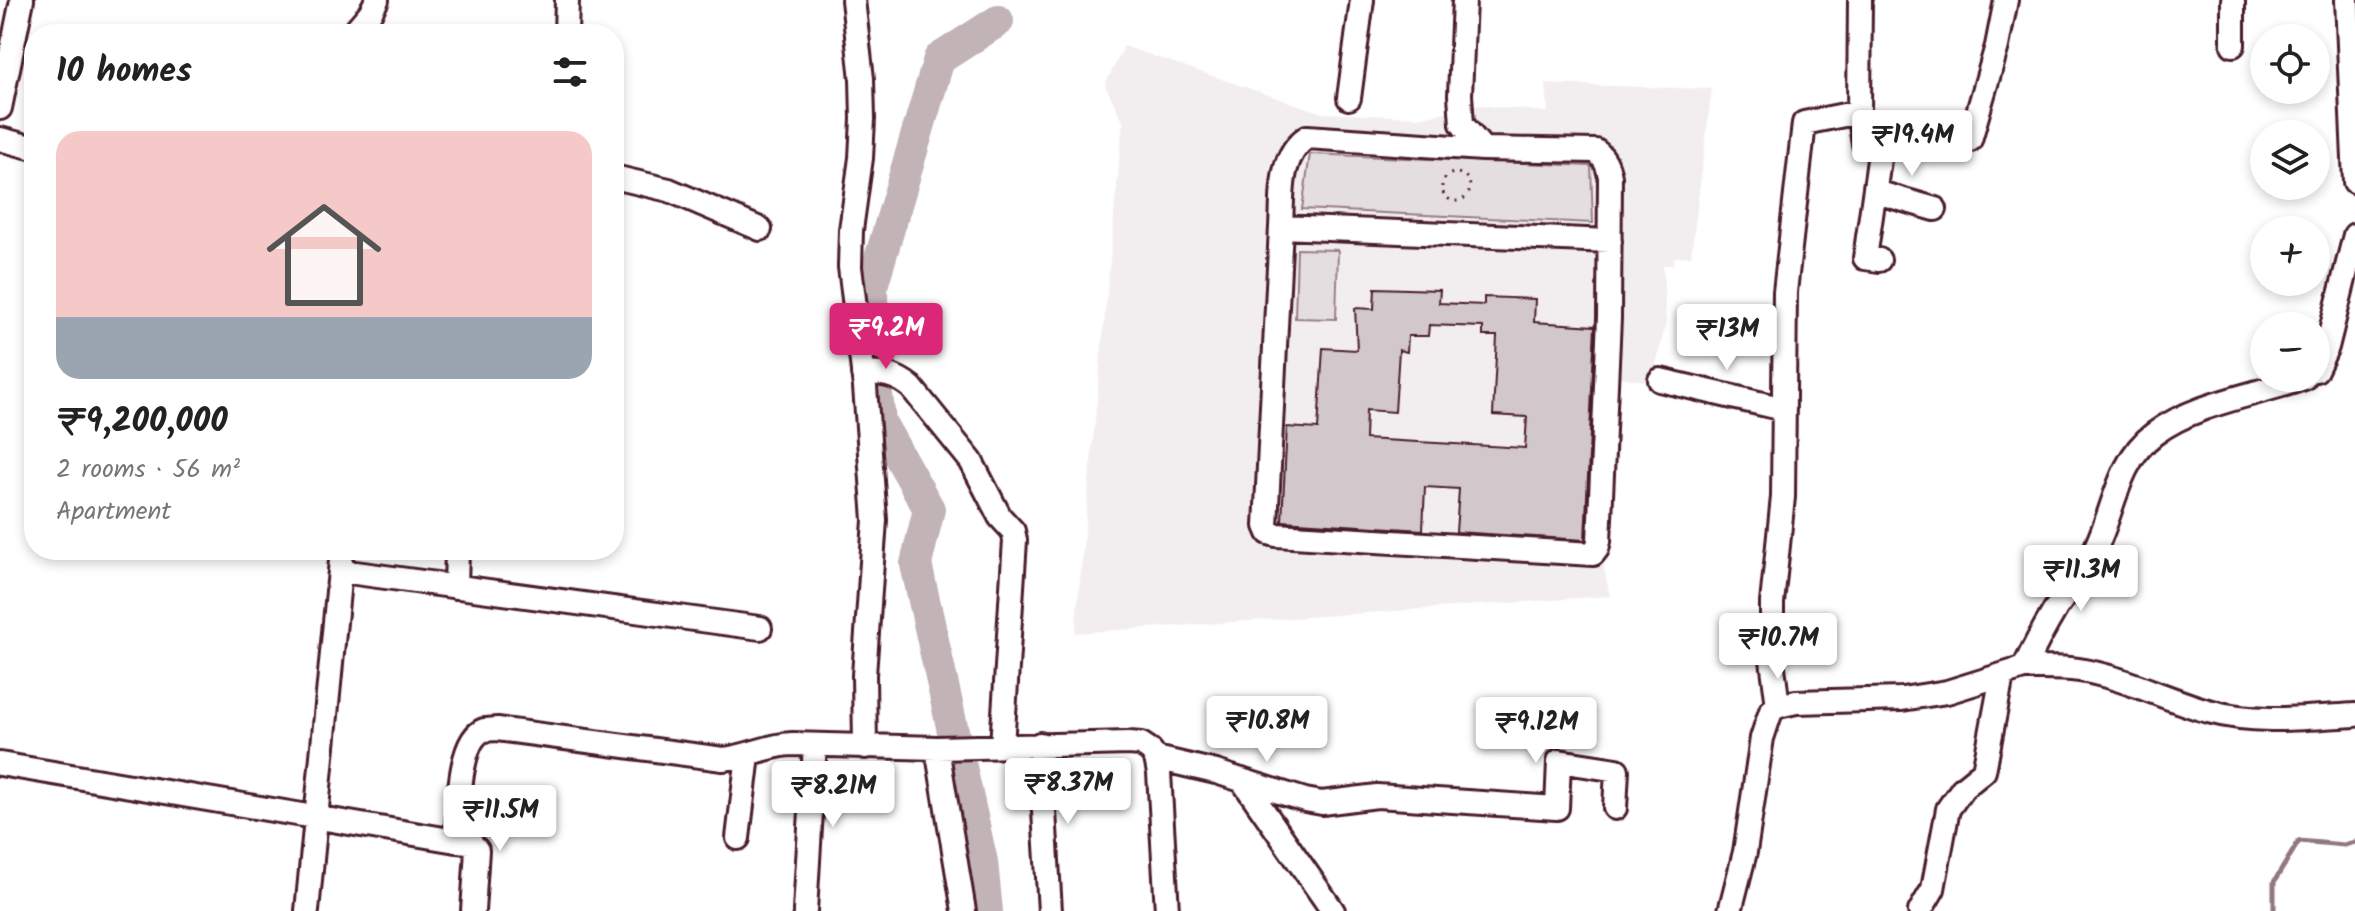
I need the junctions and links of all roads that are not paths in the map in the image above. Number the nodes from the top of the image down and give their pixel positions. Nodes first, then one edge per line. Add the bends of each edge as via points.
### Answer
1 (22, 0) edge
2 (377, 0) edge
3 (567, 0) edge
4 (853, 0) edge
5 (1362, 0) edge
6 (1464, 0) edge
7 (1860, 0) edge
8 (2006, 0) edge
9 (2233, 0) edge
10 (2347, 0) edge
11 (361, 24) edge
12 (566, 24) edge
13 (2233, 45) dead end
14 (1349, 98) dead end
15 (0, 108) edge
16 (1859, 112) junction
17 (1462, 124) junction
18 (0, 139) edge
19 (24, 145) edge
20 (1438, 146) junction
21 (1881, 146) junction
22 (1483, 149) junction
23 (624, 179) edge
24 (2355, 182) edge
25 (1876, 192) junction
26 (1935, 209) dead end
27 (1281, 227) junction
28 (760, 229) dead end
29 (2355, 235) edge
30 (1610, 241) junction
31 (1879, 260) dead end
32 (2330, 335) edge
33 (872, 373) junction
34 (1660, 380) dead end
35 (2258, 392) edge
36 (1784, 409) junction
37 (342, 560) edge
38 (457, 560) edge
39 (456, 587) junction
40 (760, 628) dead end
41 (2024, 668) junction
42 (2002, 676) junction
43 (1778, 706) junction
44 (2355, 715) edge
45 (1040, 744) junction
46 (815, 745) junction
47 (1002, 746) junction
48 (865, 747) junction
49 (940, 748) junction
50 (748, 755) junction
51 (1156, 758) junction
52 (0, 764) edge
53 (1242, 780) junction
54 (1615, 808) dead end
55 (316, 818) junction
56 (738, 838) dead end
57 (456, 841) junction
58 (307, 911) edge
59 (473, 911) edge
60 (805, 911) edge
61 (964, 911) edge
62 (1050, 911) edge
63 (1167, 911) edge
64 (1333, 911) edge
65 (1730, 911) edge
66 (1920, 911) edge

1 - 15 street
2 - 11 street
3 - 12 street
4 - 33 street via 863,119 850,267
5 - 14 street
6 - 17 street
7 - 16 street
8 - 21 street via 1970,140 1932,137
9 - 13 street
10 - 24 street
16 - 21 street via 1864,144
16 - 36 street via 1804,123 1785,292
17 - 20 street
17 - 22 street
18 - 19 street
20 - 22 street
20 - 27 street via 1307,137 1289,156
21 - 25 street
22 - 30 street via 1596,151 1610,177
23 - 28 street via 669,190
25 - 26 street
25 - 31 street via 1865,258
27 - 30 street
27 - 30 street via 1269,533 1587,554 1593,554 1599,541
29 - 32 street
33 - 47 street via 899,378 911,387 971,461 1013,531
33 - 48 street via 875,520 864,675
34 - 36 street
35 - 41 street via 2179,420 2137,450 2092,556
36 - 43 street via 1783,497 1772,603
37 - 39 street
37 - 55 street
38 - 39 street
39 - 40 street
41 - 42 street
41 - 44 street via 2079,670 2209,711 2249,718
42 - 43 street via 1902,699
42 - 66 street via 1984,771 1948,809 1933,889
43 - 65 street via 1764,730
45 - 47 street
45 - 51 street via 1141,744
45 - 62 street
46 - 48 street
46 - 50 street via 781,745
46 - 60 street
47 - 49 street
48 - 49 street
49 - 61 street
50 - 56 street
50 - 57 street via 723,759 484,730 474,737 463,764
51 - 53 street
51 - 63 street
52 - 55 street
53 - 54 street via 1322,803 1377,796 1557,808 1559,761 1617,770
53 - 64 street
55 - 57 street
55 - 58 street
57 - 59 street via 470,842 477,850

